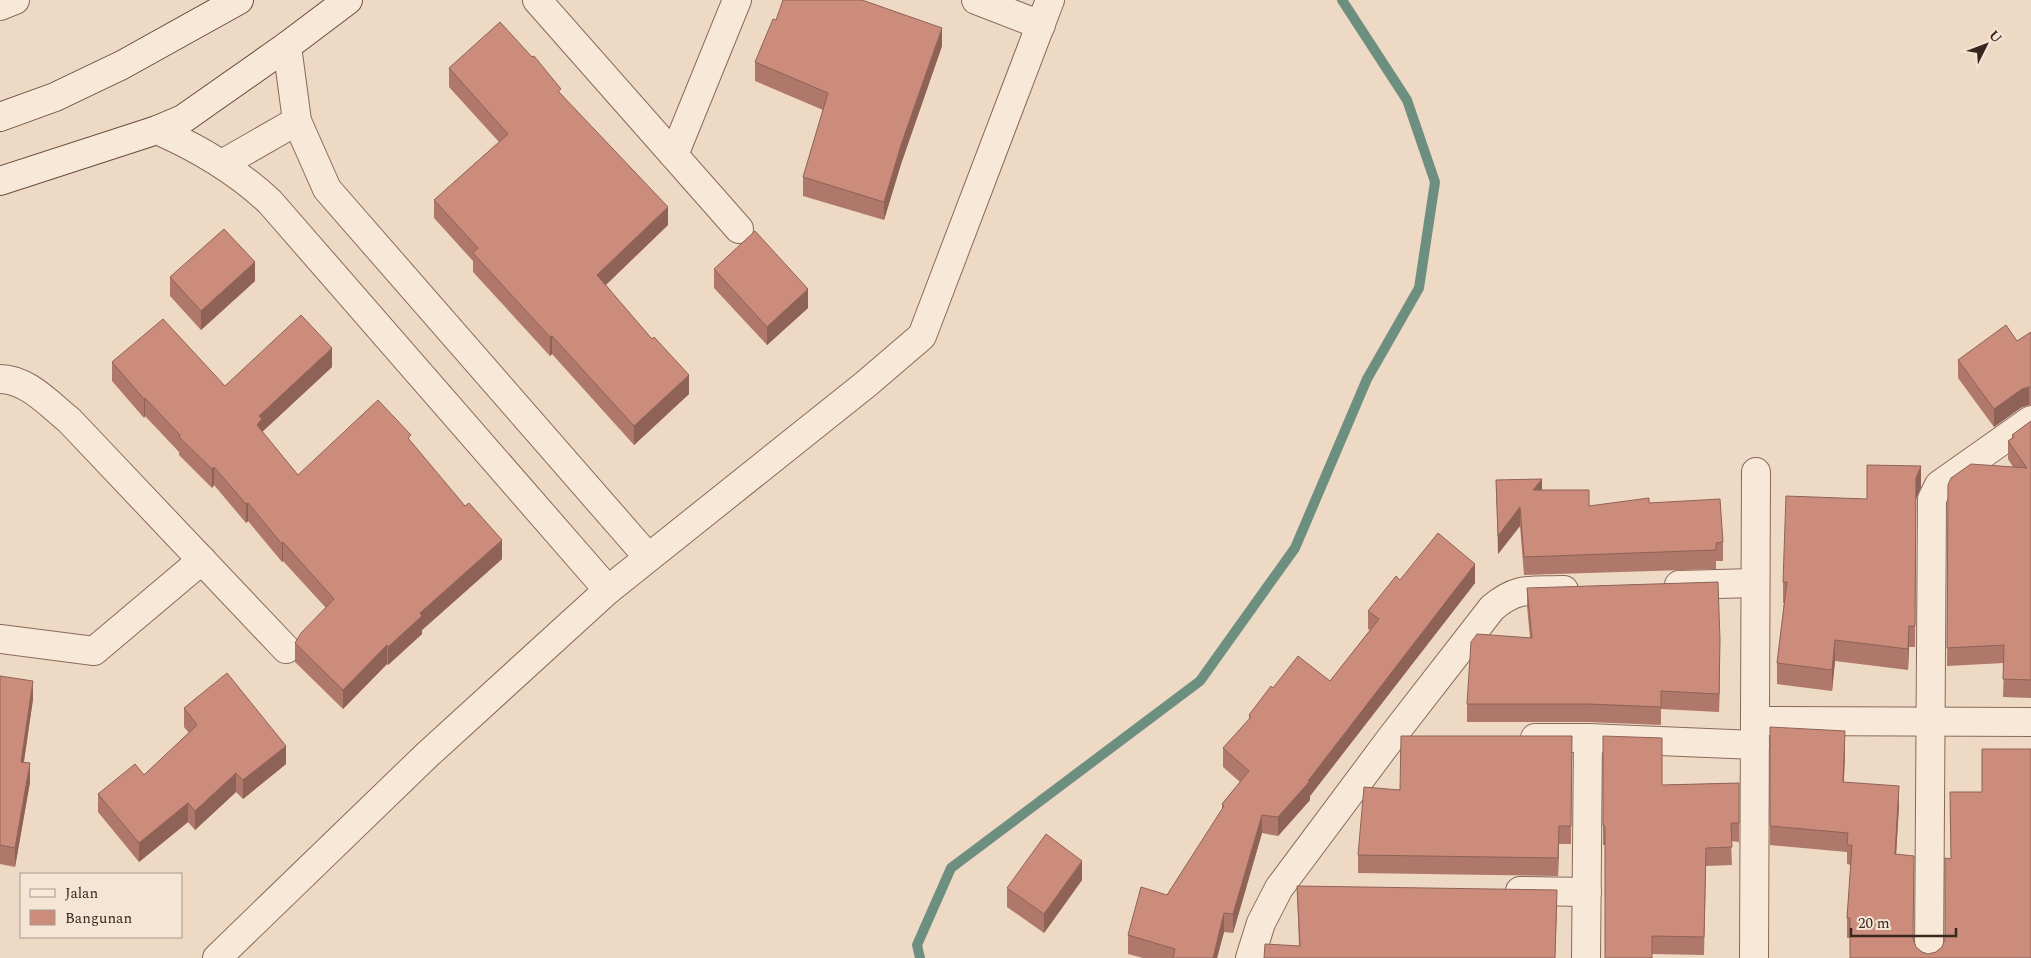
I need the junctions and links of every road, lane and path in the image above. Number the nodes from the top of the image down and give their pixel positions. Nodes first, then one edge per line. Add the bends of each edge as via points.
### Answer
1 (16, 0) edge
2 (238, 0) edge
3 (348, 0) edge
4 (537, 0) edge
5 (737, 0) edge
6 (976, 0) edge
7 (0, 6) edge
8 (1046, 12) edge
9 (287, 46) junction
10 (0, 118) edge
11 (297, 121) junction
12 (157, 130) junction
13 (674, 156) junction
14 (222, 164) junction
15 (0, 181) edge
16 (739, 229) dead end
17 (0, 379) edge
18 (2031, 420) edge
19 (1756, 472) dead end
20 (648, 557) junction
21 (202, 560) junction
22 (1755, 583) junction
23 (1656, 586) edge
24 (1587, 589) edge
25 (608, 590) junction
26 (0, 639) edge
27 (286, 649) dead end
28 (1931, 721) junction
29 (2031, 722) edge
30 (1755, 733) junction
31 (1391, 738) junction
32 (1421, 738) edge
33 (1509, 738) edge
34 (1588, 738) junction
35 (1279, 888) junction
36 (1309, 889) edge
37 (1498, 891) edge
38 (1587, 892) junction
39 (218, 958) edge
40 (1250, 958) edge
41 (1586, 958) edge
42 (1754, 958) edge
43 (1929, 958) edge

1 - 7 street
2 - 10 street via 122,65
3 - 9 street
4 - 13 street
5 - 13 street
6 - 8 street
8 - 20 street via 922,336
9 - 11 street
9 - 12 street via 183,119
11 - 14 street
11 - 20 street via 327,189
12 - 14 street via 192,145
12 - 15 street
13 - 16 street
14 - 25 street via 270,202
17 - 21 street via 8,379 32,390 69,420
18 - 28 street via 1939,485 1932,499
19 - 22 street
20 - 25 street
21 - 26 street via 94,651
21 - 27 street
22 - 23 street
22 - 30 street
24 - 31 street via 1518,592 1506,597 1492,608
25 - 39 street via 427,756
28 - 29 street
28 - 30 street
28 - 43 street
30 - 34 street
30 - 42 street
31 - 32 street
31 - 35 street
33 - 34 street
34 - 38 street
35 - 36 street
35 - 40 street via 1261,923
37 - 38 street
38 - 41 street

